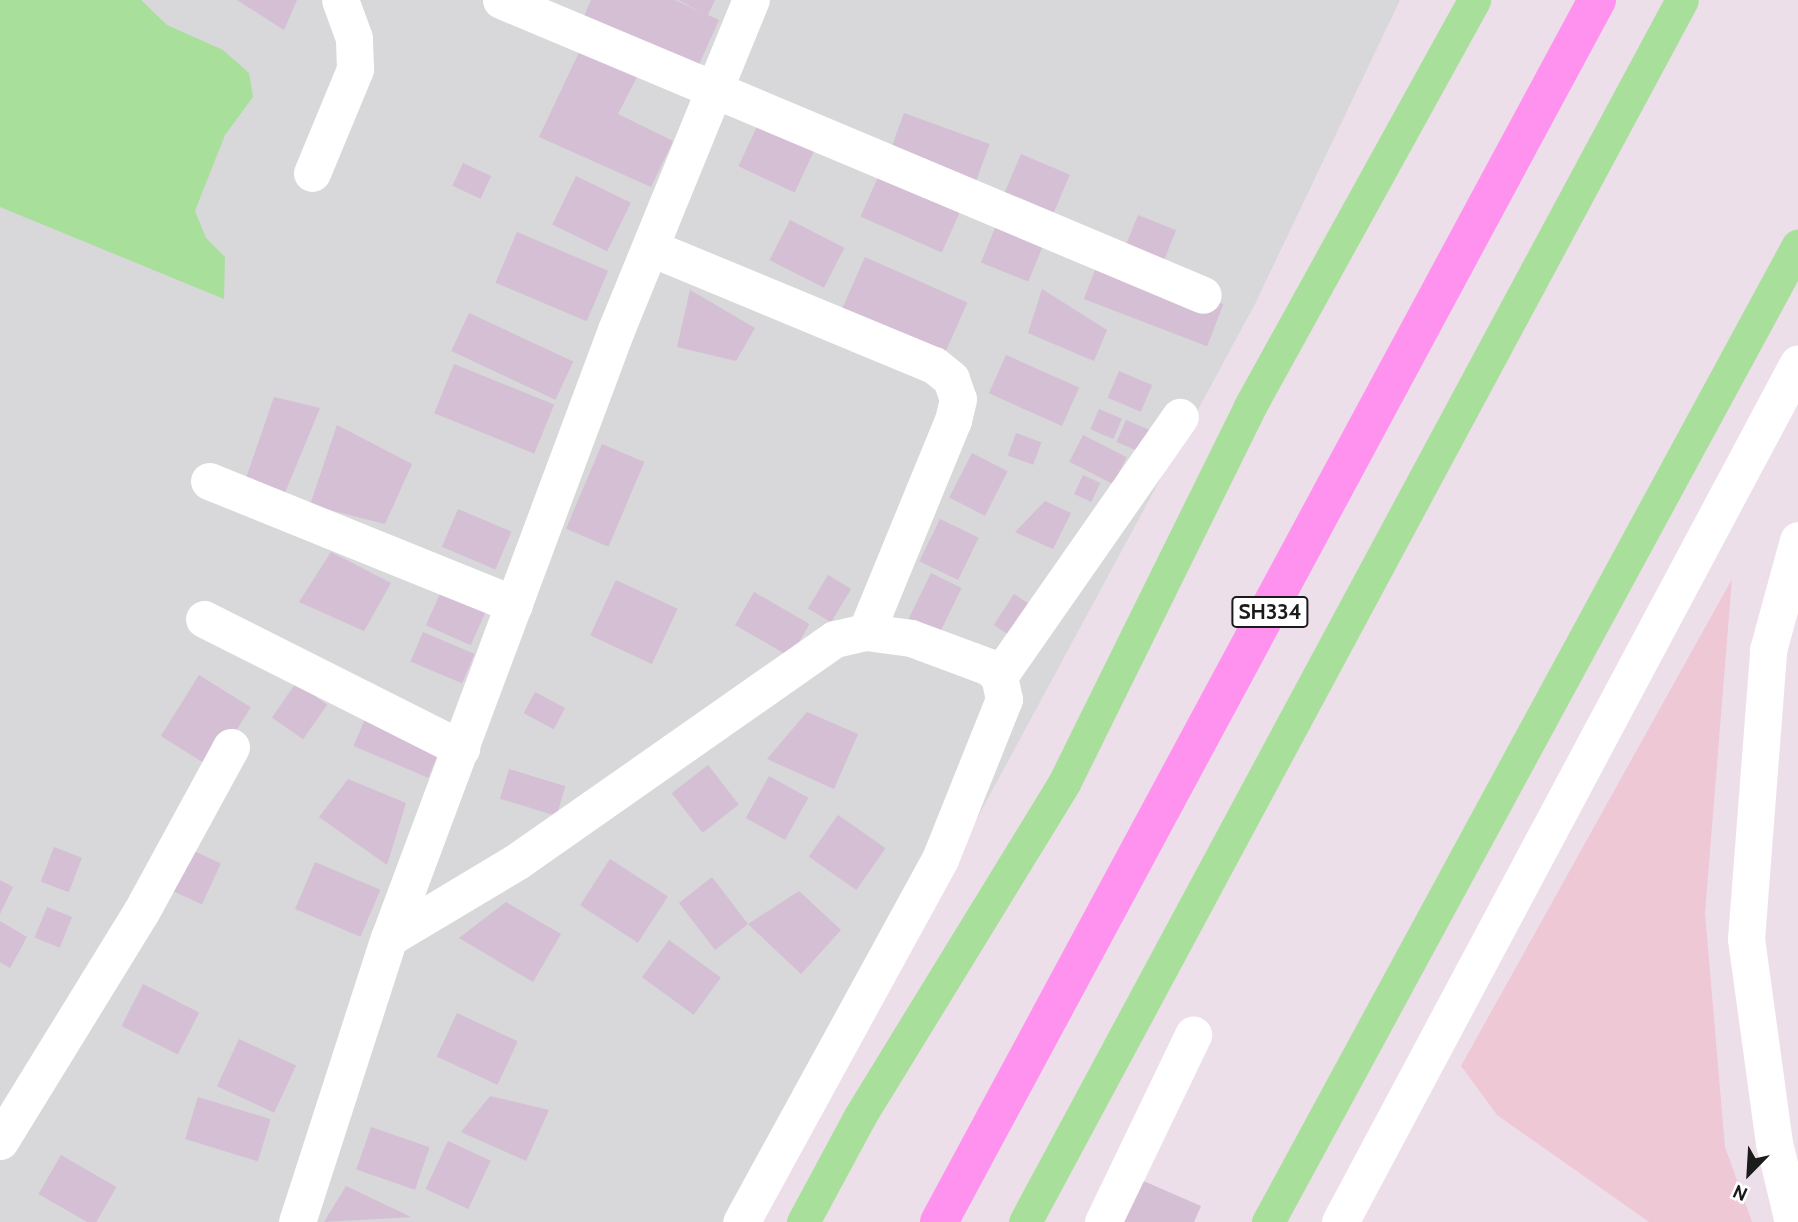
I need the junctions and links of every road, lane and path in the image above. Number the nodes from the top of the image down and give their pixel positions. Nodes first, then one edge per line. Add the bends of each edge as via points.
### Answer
1 (340, 0) edge
2 (501, 0) edge
3 (751, 0) edge
4 (1597, 0) edge
5 (716, 96) junction
6 (312, 173) dead end
7 (651, 247) junction
8 (1203, 295) dead end
9 (1798, 363) edge
10 (1180, 417) dead end
11 (209, 481) dead end
12 (1798, 540) edge
13 (514, 604) junction
14 (204, 619) dead end
15 (866, 632) junction
16 (999, 676) junction
17 (231, 747) dead end
18 (461, 748) junction
19 (389, 938) junction
20 (1192, 1035) dead end
21 (4, 1127) edge
22 (296, 1222) edge
23 (741, 1222) edge
24 (939, 1222) edge
25 (1103, 1222) edge
26 (1340, 1222) edge
27 (1793, 1222) edge

1 - 6 street via 354,38 355,69
2 - 5 street
3 - 5 street
4 - 24 main road, SH334
5 - 7 street
5 - 8 street
7 - 13 street
7 - 15 street via 934,365 951,380 958,399 953,420
9 - 26 street
10 - 16 street
11 - 13 street
12 - 27 street via 1768,650 1746,939 1774,1143
13 - 18 street
14 - 18 street
15 - 16 street via 911,638
15 - 19 street via 835,639 516,862
16 - 23 street via 1005,688 1000,712 940,859
17 - 21 street via 141,912
18 - 19 street
19 - 22 street
20 - 25 street

